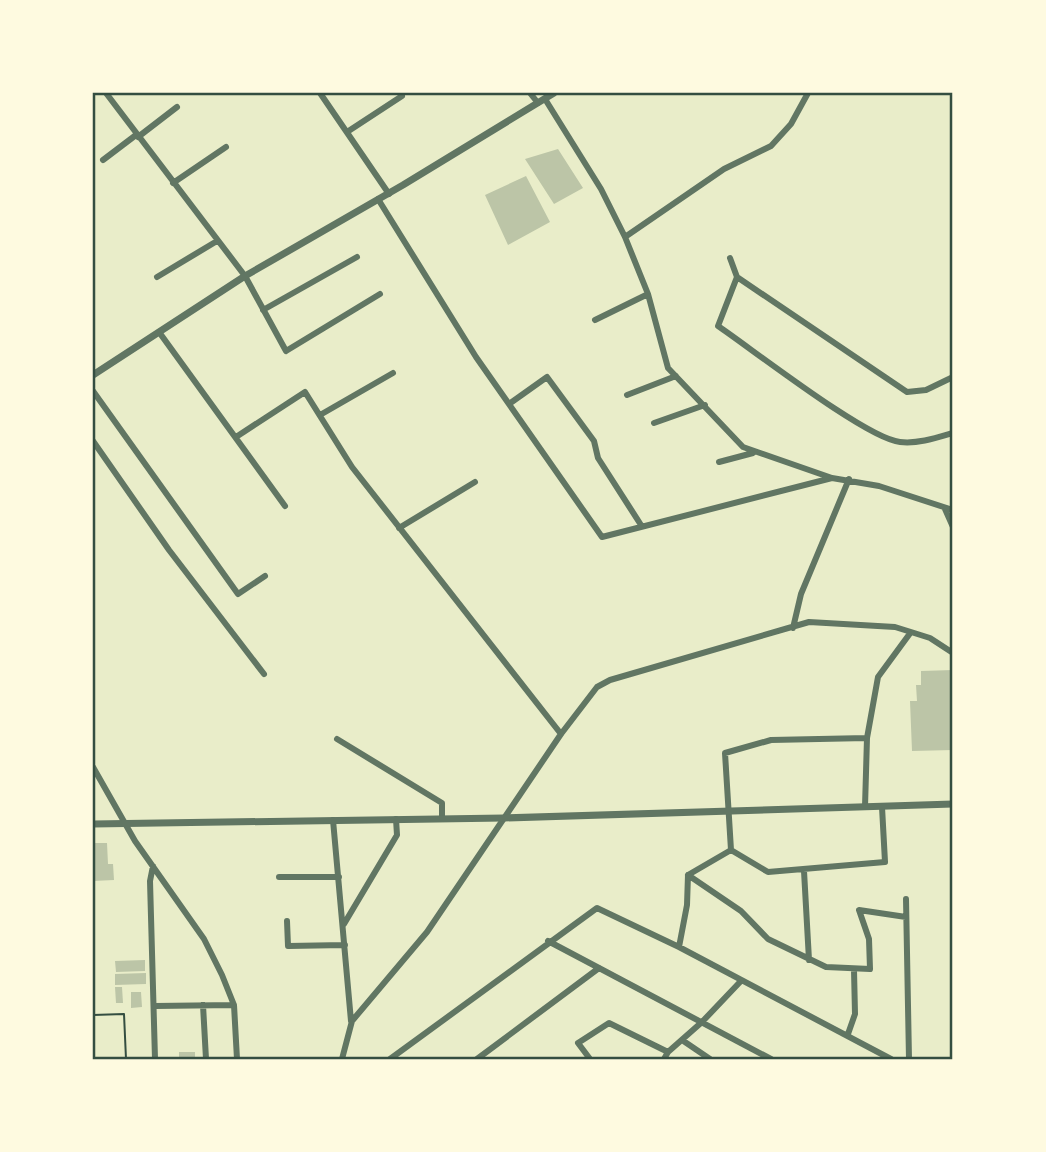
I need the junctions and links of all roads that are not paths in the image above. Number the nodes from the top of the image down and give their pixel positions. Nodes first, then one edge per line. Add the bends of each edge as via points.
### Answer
1 (106, 93) edge
2 (320, 93) edge
3 (400, 93) edge
4 (530, 93) edge
5 (554, 93) edge
6 (808, 93) edge
7 (542, 101) junction
8 (177, 107) dead end
9 (347, 132) junction
10 (137, 136) junction
11 (226, 147) dead end
12 (103, 160) dead end
13 (173, 183) junction
14 (389, 194) junction
15 (379, 200) junction
16 (625, 237) junction
17 (218, 241) junction
18 (357, 257) dead end
19 (730, 258) dead end
20 (245, 276) junction
21 (157, 277) dead end
22 (737, 277) junction
23 (380, 294) dead end
24 (648, 294) junction
25 (263, 310) junction
26 (595, 320) dead end
27 (159, 332) junction
28 (393, 373) dead end
29 (93, 375) edge
30 (676, 376) junction
31 (953, 377) edge
32 (93, 391) edge
33 (627, 395) dead end
34 (509, 404) junction
35 (705, 405) junction
36 (320, 415) junction
37 (654, 423) dead end
38 (953, 433) edge
39 (236, 437) junction
40 (93, 441) edge
41 (753, 453) junction
42 (719, 462) dead end
43 (832, 478) junction
44 (849, 479) junction
45 (475, 482) dead end
46 (285, 506) dead end
47 (949, 510) edge
48 (641, 525) junction
49 (953, 527) edge
50 (399, 528) junction
51 (265, 576) dead end
52 (793, 628) junction
53 (911, 632) junction
54 (953, 653) edge
55 (264, 674) dead end
56 (561, 734) junction
57 (867, 738) junction
58 (337, 739) dead end
59 (93, 767) edge
60 (953, 804) edge
61 (865, 807) junction
62 (881, 807) junction
63 (728, 812) junction
64 (504, 818) junction
65 (396, 819) junction
66 (442, 819) junction
67 (333, 820) junction
68 (93, 824) edge
69 (126, 824) junction
70 (732, 850) junction
71 (153, 866) junction
72 (804, 871) junction
73 (688, 875) junction
74 (279, 877) dead end
75 (339, 877) junction
76 (906, 899) dead end
77 (906, 917) junction
78 (287, 921) dead end
79 (343, 925) junction
80 (548, 942) junction
81 (345, 945) junction
82 (679, 947) junction
83 (809, 960) junction
84 (599, 968) junction
85 (854, 970) junction
86 (740, 982) junction
87 (202, 1005) junction
88 (234, 1005) junction
89 (155, 1006) junction
90 (352, 1021) junction
91 (702, 1022) junction
92 (848, 1034) junction
93 (682, 1041) junction
94 (666, 1056) edge
95 (155, 1059) edge
96 (206, 1059) edge
97 (237, 1059) edge
98 (342, 1059) edge
99 (390, 1059) edge
100 (477, 1059) edge
101 (590, 1059) edge
102 (710, 1059) edge
103 (771, 1059) edge
104 (891, 1059) edge
105 (909, 1059) edge

1 - 10 street
2 - 9 street
3 - 9 street via 402,96
4 - 7 street
5 - 7 street
6 - 16 street via 791,124 771,146 724,169
7 - 14 street
7 - 16 street via 601,189
8 - 10 street
9 - 14 street
10 - 12 street
10 - 13 street
11 - 13 street
13 - 17 street
14 - 15 street
15 - 20 street
15 - 34 street
16 - 24 street
17 - 20 street
17 - 21 street
18 - 25 street
19 - 22 street
20 - 25 street
20 - 27 street
22 - 31 street via 907,392 926,390
22 - 38 street via 719,326 868,430 898,442
23 - 25 street via 286,351
24 - 26 street
24 - 30 street via 662,351
27 - 29 street
27 - 39 street
28 - 36 street
30 - 33 street
30 - 35 street
32 - 51 street via 238,594
34 - 48 street via 602,537
34 - 48 street via 547,377 594,441 598,458
35 - 37 street
35 - 41 street
36 - 39 street via 305,391
36 - 50 street via 352,467
39 - 46 street
40 - 55 street
41 - 42 street
41 - 43 street
43 - 44 street
43 - 48 street
44 - 47 street
44 - 52 street via 802,594
45 - 50 street
47 - 49 street
50 - 56 street
52 - 53 street via 836,621
52 - 56 street via 610,680 597,687
53 - 54 street
53 - 57 street via 878,677
56 - 64 street
57 - 61 street
57 - 63 street via 771,740 725,753
58 - 66 street via 442,803
59 - 69 street
60 - 62 street
61 - 62 street
61 - 63 street
62 - 72 street via 885,863
63 - 64 street
63 - 70 street
64 - 66 street
64 - 90 street via 426,932
65 - 66 street
65 - 67 street
65 - 79 street via 397,835
67 - 69 street
67 - 75 street
68 - 69 street
69 - 71 street
70 - 72 street via 768,872
70 - 73 street
71 - 88 street via 204,939
71 - 89 street
72 - 83 street
73 - 82 street
73 - 83 street via 741,911 768,939
74 - 75 street
75 - 79 street
76 - 77 street
77 - 85 street via 859,910 869,939 870,968
77 - 105 street
78 - 81 street via 288,946
79 - 81 street
80 - 82 street via 597,908
80 - 84 street
80 - 99 street
81 - 90 street
82 - 86 street
83 - 85 street
84 - 91 street
84 - 100 street
85 - 92 street via 855,1014
86 - 91 street
86 - 92 street
87 - 88 street
87 - 89 street
87 - 96 street
88 - 97 street
89 - 95 street
90 - 98 street
91 - 93 street
91 - 103 street
92 - 104 street
93 - 94 street
93 - 102 street
94 - 101 street via 609,1023 578,1043

